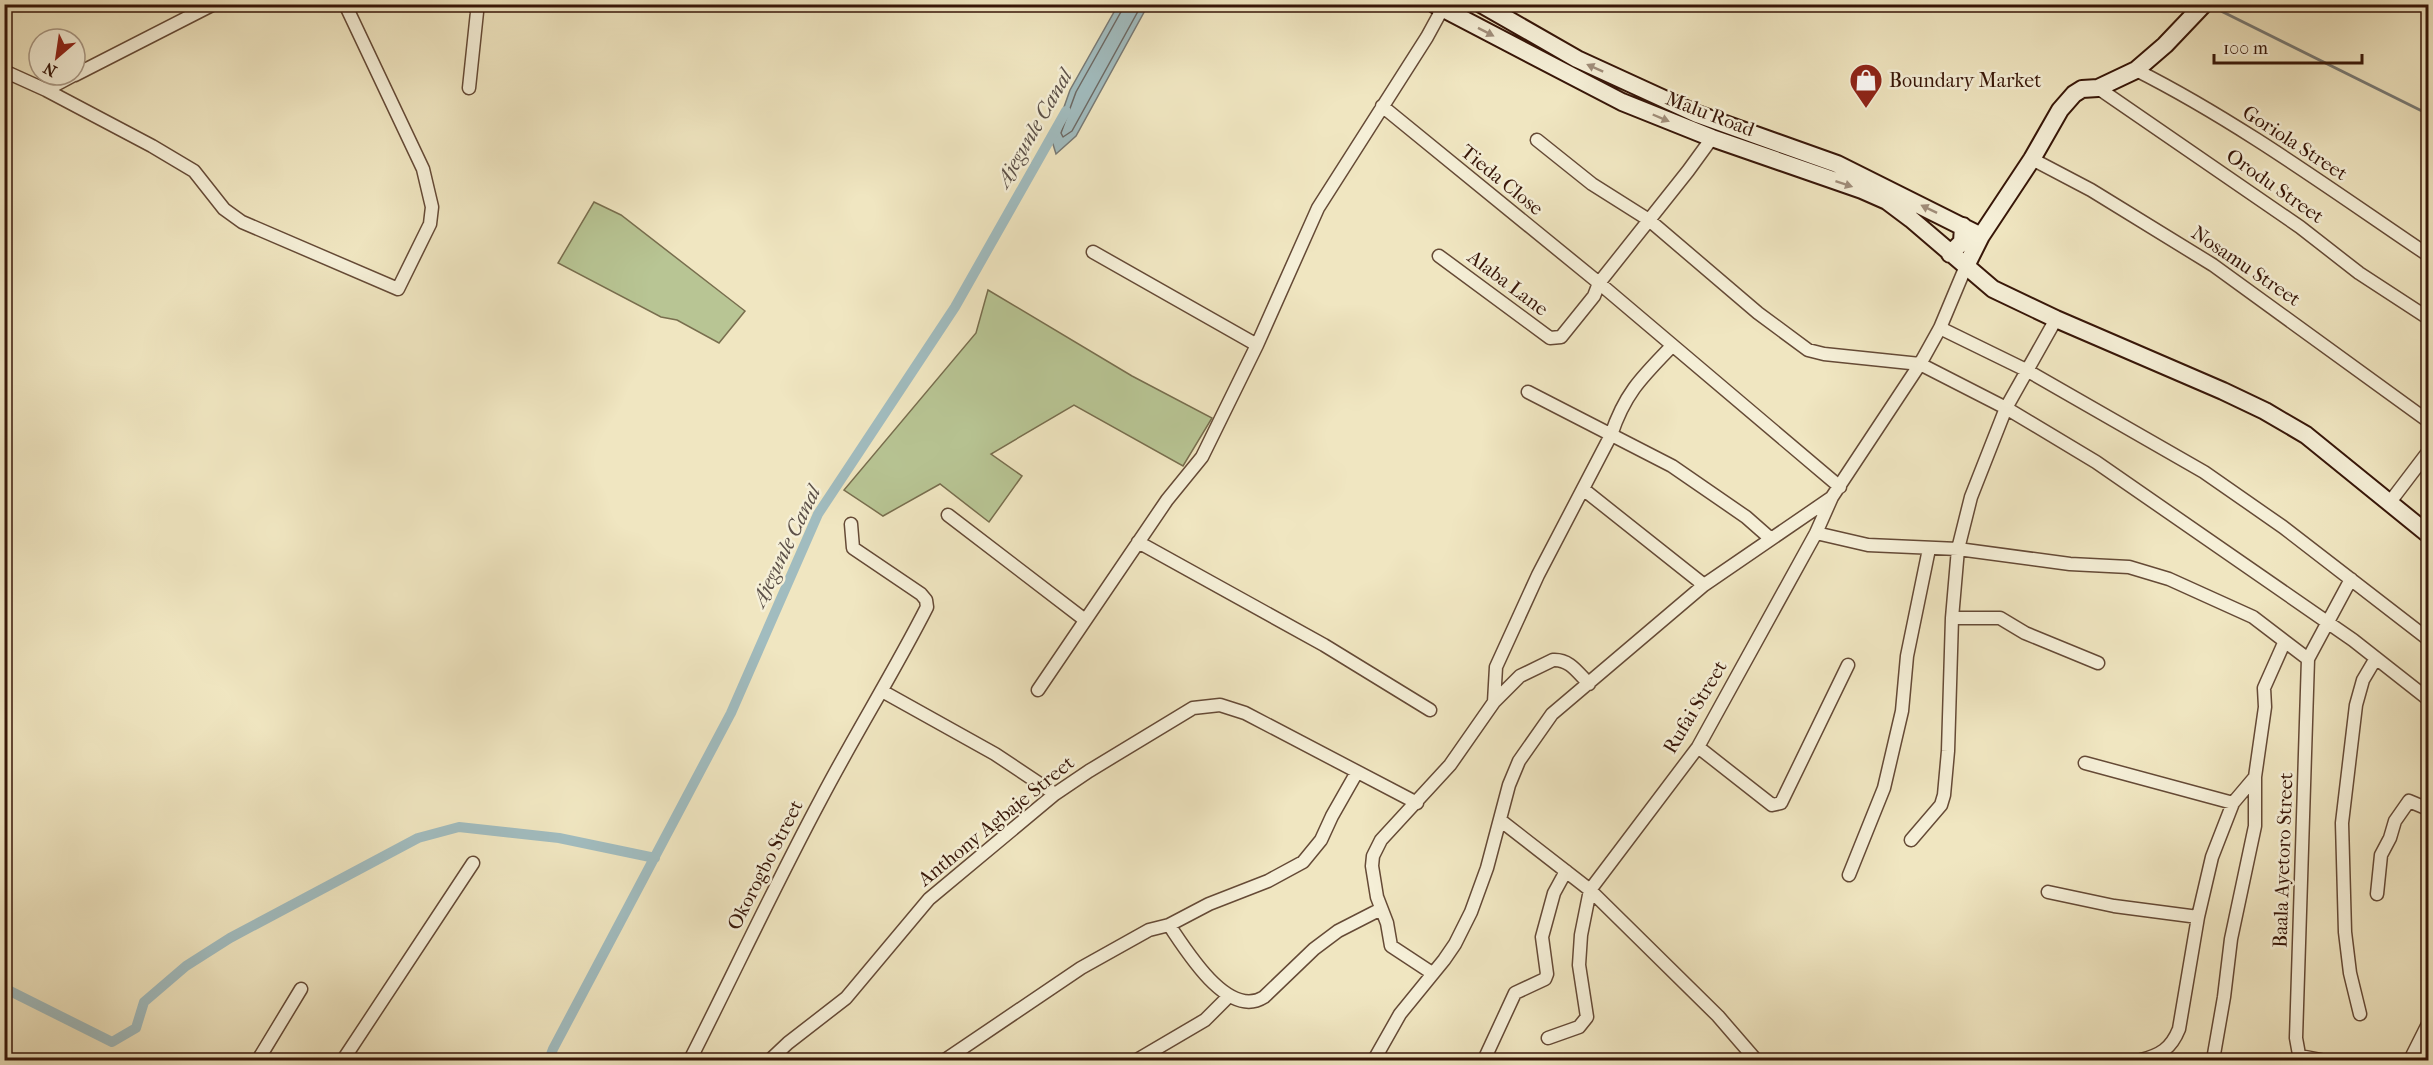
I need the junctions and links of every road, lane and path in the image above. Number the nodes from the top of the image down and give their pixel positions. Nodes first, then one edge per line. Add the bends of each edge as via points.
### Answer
1 (214, 4) edge
2 (345, 4) edge
3 (474, 4) edge
4 (1481, 4) edge
5 (2204, 4) edge
6 (1440, 6) edge
7 (87, 69) edge
8 (2136, 70) junction
9 (4, 71) edge
10 (52, 87) edge
11 (469, 88) dead end
12 (2098, 88) junction
13 (46, 90) junction
14 (1382, 106) junction
15 (1697, 114) junction
16 (1689, 129) junction
17 (1712, 138) junction
18 (1537, 140) dead end
19 (2032, 159) junction
20 (1649, 219) junction
21 (1963, 226) junction
22 (1981, 236) junction
23 (1093, 252) dead end
24 (1950, 254) junction
25 (2428, 255) edge
26 (1438, 256) dead end
27 (1969, 269) junction
28 (1599, 283) junction
29 (2428, 318) edge
30 (2056, 319) junction
31 (1940, 327) junction
32 (1257, 345) junction
33 (1672, 346) junction
34 (1920, 364) junction
35 (2028, 371) junction
36 (1528, 392) dead end
37 (2006, 408) junction
38 (2428, 419) edge
39 (1611, 435) junction
40 (2428, 452) edge
41 (1583, 489) junction
42 (1836, 492) junction
43 (2390, 502) junction
44 (948, 515) dead end
45 (850, 524) dead end
46 (1816, 533) junction
47 (2428, 534) edge
48 (1771, 539) junction
49 (1138, 542) junction
50 (1929, 549) junction
51 (1959, 549) junction
52 (2351, 579) junction
53 (1704, 585) junction
54 (1952, 618) junction
55 (1085, 620) junction
56 (2327, 623) junction
57 (2428, 639) edge
58 (2284, 643) junction
59 (2376, 658) junction
60 (2308, 659) junction
61 (2098, 663) dead end
62 (1848, 666) dead end
63 (1589, 684) junction
64 (1038, 690) dead end
65 (882, 691) junction
66 (2428, 699) edge
67 (1494, 702) junction
68 (1430, 710) dead end
69 (1698, 747) junction
70 (2085, 764) dead end
71 (1357, 772) junction
72 (2255, 777) junction
73 (1055, 794) junction
74 (1417, 803) junction
75 (2233, 803) junction
76 (2428, 808) edge
77 (1500, 820) junction
78 (1911, 840) dead end
79 (473, 863) dead end
80 (1566, 871) junction
81 (1849, 874) dead end
82 (1590, 890) junction
83 (2048, 892) dead end
84 (2377, 894) dead end
85 (1381, 909) junction
86 (2198, 916) junction
87 (1169, 925) junction
88 (1432, 973) junction
89 (301, 989) dead end
90 (1229, 996) junction
91 (2360, 1014) dead end
92 (2428, 1024) edge
93 (1548, 1038) dead end
94 (2300, 1058) edge
95 (258, 1060) edge
96 (343, 1060) edge
97 (690, 1060) edge
98 (770, 1060) edge
99 (945, 1060) edge
100 (1137, 1060) edge
101 (1374, 1060) edge
102 (1484, 1060) edge
103 (1756, 1060) edge
104 (2141, 1060) edge
105 (2213, 1060) edge
106 (2321, 1060) edge
107 (2410, 1060) edge

1 - 7 street
2 - 13 street via 423,169 432,207 430,224 398,289 242,222 224,209 194,171
3 - 11 street via 477,12
15 -> 4 main road, Malu Road via 1577,59
5 - 8 main road
6 - 14 street via 1427,38
6 -> 16 main road, Malu Road via 1582,82
8 - 12 main road
8 - 25 street, Goriola Street via 2257,141
9 - 13 street
10 - 13 street
12 - 19 main road via 2082,88 2074,94 2060,110
12 - 29 street, Orodu Street
14 - 28 street, Tieda Close
14 - 32 street via 1318,208
15 - 16 main road
21 -> 15 main road, Malu Road via 1837,164
16 - 17 main road, Malu Road
17 - 20 street
17 -> 24 main road, Malu Road via 1887,201
18 - 20 street via 1592,184
19 - 22 main road
19 - 38 street, Nosamu Street via 2091,190 2213,265
20 - 28 street
20 - 34 street via 1758,313 1808,350
21 - 22 main road, Malu Road
21 - 24 main road via 1962,242
22 - 27 main road
23 - 32 street
24 - 27 main road, Malu Road
26 - 28 street, Alaba Lane via 1550,338 1561,337 1567,331 1594,296
27 - 30 main road, Malu Road via 1993,288
27 - 31 street
28 - 33 street, Tieda Close
30 - 35 street
30 - 43 main road, Malu Road via 2265,411 2306,435
31 - 34 street
31 - 35 street
32 - 49 street via 1202,457
33 - 39 street via 1628,394
33 - 42 street, Tieda Close
34 - 37 street
34 - 42 street
35 - 37 street
35 - 52 street via 2204,472
36 - 39 street
37 - 51 street via 1971,497
37 - 56 street via 2096,462
39 - 41 street
39 - 48 street via 1672,466
40 - 43 street
41 - 53 street
41 - 67 street via 1496,667
42 - 46 street, Rufai Street
42 - 48 street
43 - 47 main road, Malu Road
44 - 55 street
45 - 65 street, Okorogbo Street via 851,543 856,552 927,600 927,607
46 - 50 street via 1868,545
46 - 69 street, Rufai Street
48 - 53 street
49 - 55 street
49 - 68 street via 1324,645
50 - 51 street
50 - 81 street via 1907,656 1902,711 1884,788
51 - 54 street
51 - 58 street via 2070,564 2129,567 2187,586 2253,617
52 - 56 street
52 - 57 street
53 - 63 street
54 - 61 street via 2001,618 2043,641
54 - 78 street via 1944,795 1933,816
55 - 64 street
56 - 59 street
56 - 60 street
58 - 60 street
58 - 72 street via 2264,688
59 - 66 street
59 - 91 street via 2363,680 2356,705 2342,823 2345,932
60 - 94 street, Baala Ayetoro Street via 2296,1038
62 - 69 street via 1781,803 1772,805
63 - 67 street via 1565,660 1553,660 1520,676
63 - 77 street via 1552,714 1532,740 1509,784
65 - 73 street via 996,754
65 - 97 street, Okorogbo Street via 811,819
67 - 74 street via 1450,765
69 - 82 street, Rufai Street
70 - 75 street
71 - 73 street, Anthony Agbaje Street via 1245,713 1220,705 1193,708
71 - 74 street, Anthony Agbaje Street
71 - 87 street via 1321,840 1303,861
72 - 75 street
72 - 105 street via 2255,826 2231,939
73 - 98 street, Anthony Agbaje Street via 929,899 846,998
74 - 85 street via 1381,840 1374,856 1372,866
75 - 86 street via 2212,857
76 - 84 street via 2409,801 2395,821 2381,855
77 - 80 street
77 - 88 street via 1471,912 1455,944
79 - 96 street
80 - 82 street
80 - 102 street via 1554,893 1542,937 1545,979 1515,993
82 - 93 street via 1579,965 1587,1017 1580,1027
82 - 103 street via 1718,1016
83 - 86 street via 2114,906
85 - 88 street via 1391,945
85 - 90 street via 1338,931 1257,1002 1248,1004
86 - 104 street via 2174,1042 2160,1055
87 - 90 street via 1201,970
87 - 99 street via 1149,930 1081,968
88 - 101 street via 1400,1014
89 - 95 street
90 - 100 street via 1205,1020
92 - 107 street
94 - 106 street

